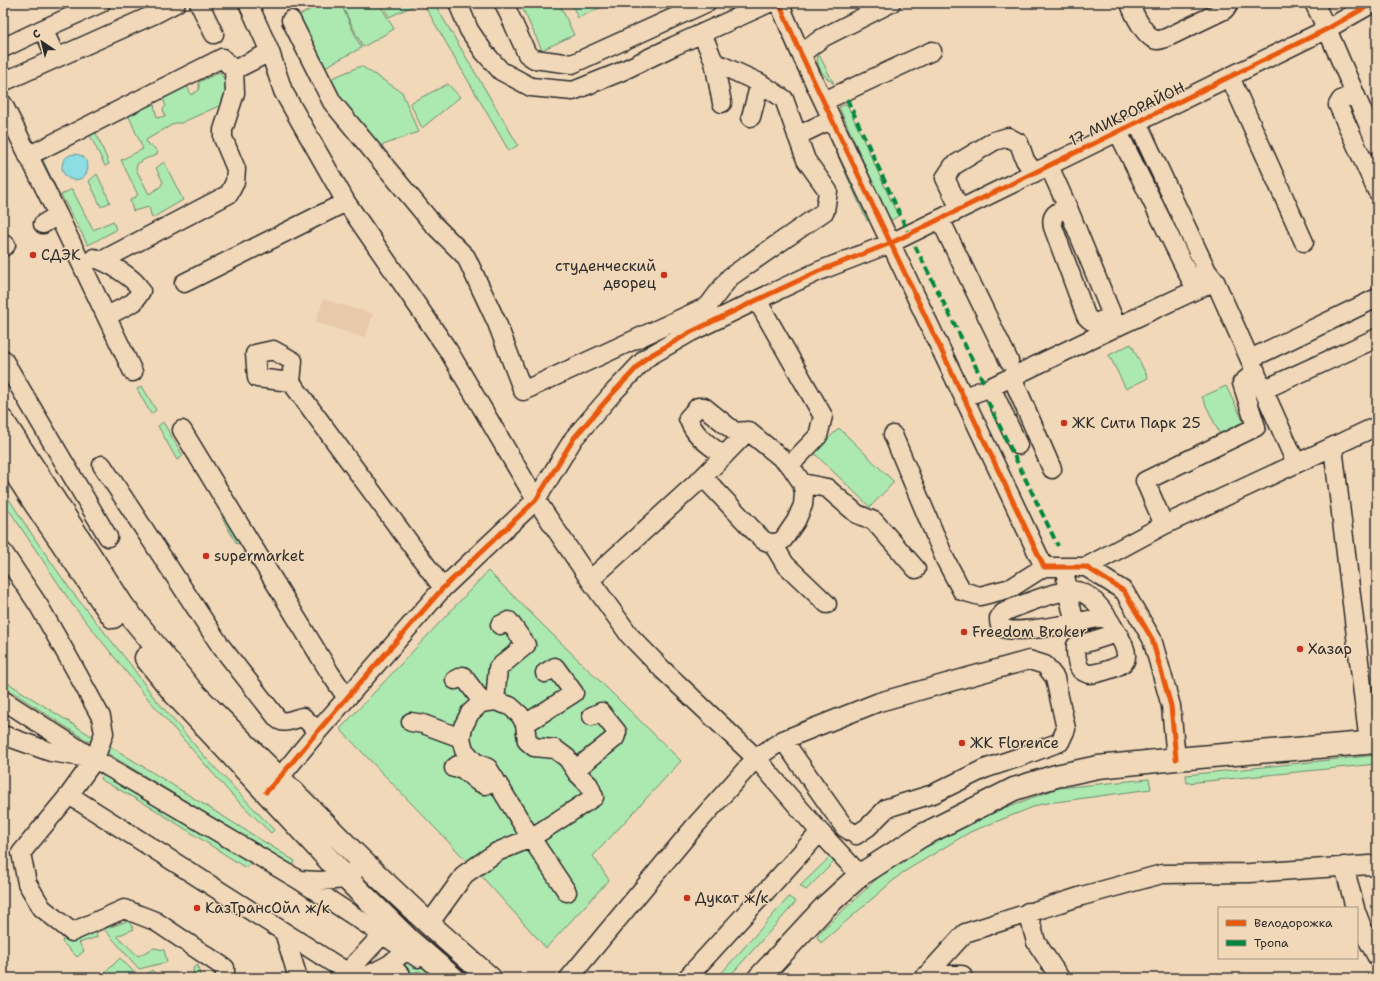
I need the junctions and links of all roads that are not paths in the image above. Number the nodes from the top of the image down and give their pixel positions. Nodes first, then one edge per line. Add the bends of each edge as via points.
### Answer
1 (101, 3) edge
2 (176, 3) edge
3 (199, 3) edge
4 (248, 3) edge
5 (458, 3) edge
6 (504, 3) edge
7 (706, 3) edge
8 (769, 3) edge
9 (779, 3) edge
10 (891, 3) edge
11 (1228, 3) edge
12 (1314, 3) edge
13 (1374, 3) edge
14 (1132, 8) edge
15 (291, 20) dead end
16 (43, 29) junction
17 (1327, 29) junction
18 (702, 33) junction
19 (214, 34) dead end
20 (3, 48) edge
21 (932, 51) dead end
22 (270, 52) junction
23 (801, 54) junction
24 (56, 57) junction
25 (714, 62) junction
26 (234, 70) junction
27 (1230, 77) junction
28 (3, 82) edge
29 (760, 83) junction
30 (1354, 93) junction
31 (824, 101) junction
32 (722, 103) dead end
33 (3, 104) edge
34 (751, 117) dead end
35 (832, 119) junction
36 (1137, 122) junction
37 (1118, 132) junction
38 (797, 136) junction
39 (1377, 145) edge
40 (28, 156) junction
41 (1042, 169) junction
42 (1377, 191) edge
43 (346, 202) junction
44 (1068, 208) junction
45 (960, 209) junction
46 (940, 219) junction
47 (1304, 242) dead end
48 (891, 244) junction
49 (76, 252) junction
50 (103, 260) junction
51 (1211, 276) junction
52 (184, 283) dead end
53 (1377, 298) edge
54 (757, 300) junction
55 (107, 316) junction
56 (1377, 338) edge
57 (3, 359) edge
58 (1253, 365) junction
59 (1010, 369) junction
60 (134, 372) dead end
61 (291, 382) dead end
62 (991, 387) junction
63 (1263, 390) junction
64 (964, 397) junction
65 (3, 421) edge
66 (1377, 426) edge
67 (182, 430) dead end
68 (748, 432) junction
69 (893, 434) dead end
70 (1018, 446) dead end
71 (1333, 447) junction
72 (3, 454) edge
73 (724, 456) junction
74 (1296, 463) junction
75 (102, 465) dead end
76 (790, 465) junction
77 (1052, 469) dead end
78 (703, 478) junction
79 (802, 483) junction
80 (536, 500) junction
81 (1164, 525) junction
82 (108, 537) dead end
83 (773, 544) junction
84 (3, 552) edge
85 (1065, 567) junction
86 (1086, 567) junction
87 (1044, 568) junction
88 (916, 569) dead end
89 (590, 580) junction
90 (442, 588) junction
91 (1067, 590) junction
92 (827, 604) dead end
93 (1107, 616) junction
94 (1075, 623) junction
95 (500, 625) dead end
96 (1117, 633) dead end
97 (545, 673) dead end
98 (455, 680) dead end
99 (347, 698) junction
100 (3, 700) edge
101 (489, 702) junction
102 (592, 716) dead end
103 (411, 722) dead end
104 (525, 724) junction
105 (318, 731) junction
106 (3, 735) edge
107 (461, 738) junction
108 (783, 740) junction
109 (1373, 742) edge
110 (756, 758) junction
111 (95, 759) junction
112 (1176, 759) junction
113 (454, 768) dead end
114 (575, 770) junction
115 (495, 779) junction
116 (273, 785) junction
117 (69, 795) junction
118 (820, 832) junction
119 (531, 838) junction
120 (363, 862) junction
121 (1344, 866) junction
122 (1377, 869) edge
123 (860, 875) junction
124 (347, 878) junction
125 (299, 880) junction
126 (567, 892) dead end
127 (1355, 907) edge
128 (1028, 912) junction
129 (1358, 917) edge
130 (429, 924) junction
131 (284, 932) junction
132 (382, 934) junction
133 (406, 950) junction
134 (1377, 958) edge
135 (390, 964) junction
136 (351, 976) edge
137 (925, 977) edge
138 (225, 978) edge
139 (298, 978) edge
140 (403, 978) edge
141 (448, 978) edge
142 (453, 978) edge
143 (490, 978) edge
144 (569, 978) edge
145 (687, 978) edge
146 (759, 978) edge
147 (963, 978) edge
148 (1060, 978) edge

1 - 16 street
2 - 24 street
3 - 19 street
4 - 22 street
5 - 18 street via 469,30 484,52 501,71 531,87 574,91
6 - 7 street via 527,54 534,59 572,64
8 - 18 street
9 - 23 street
10 - 23 street via 822,38
11 - 14 street via 1224,10 1157,40 1149,37
12 - 17 street
13 - 17 street, 17 МИКРОРАЙОН
15 - 38 street via 332,102 432,223 466,257 497,323 523,391 708,306 730,277 825,211 828,191 806,160
16 - 20 street
16 - 24 street
17 - 27 street, 17 МИКРОРАЙОН
17 - 30 street
18 - 25 street
21 - 31 street
22 - 26 street
22 - 43 street via 283,90
23 - 31 street
24 - 28 street
25 - 29 street
25 - 32 street
26 - 40 street via 222,58
26 - 50 street via 235,93 223,130 223,138 236,169 235,182 229,194
27 - 36 street, 17 МИКРОРАЙОН
27 - 47 street
29 - 34 street
29 - 38 street via 784,100
30 - 39 street
30 - 42 street via 1340,100 1338,105
31 - 35 street
33 - 40 street
35 - 38 street
35 - 48 street
36 - 37 street, 17 МИКРОРАЙОН
36 - 51 street
37 - 41 street, 17 МИКРОРАЙОН
37 - 51 street via 1191,280
40 - 49 street via 51,220
41 - 44 street
41 - 45 street, 17 МИКРОРАЙОН
41 - 45 street via 1025,160 1019,143 1008,136 994,141 953,166 945,178
43 - 52 street
43 - 80 street via 448,350
44 - 44 street via 1112,315 1094,323 1086,316 1052,227 1053,216 1058,211
45 - 46 street, 17 МИКРОРАЙОН
46 - 48 street, 17 МИКРОРАЙОН
46 - 59 street
48 - 54 street, 17 МИКРОРАЙОН
48 - 64 street
49 - 50 street
49 - 55 street
50 - 55 street via 139,286 141,291 134,302
51 - 58 street
51 - 59 street
53 - 58 street
54 - 76 street via 823,416 818,436
54 - 80 street, 17 МИКРОРАЙОН via 691,332 646,358 574,438
55 - 60 street
56 - 63 street
57 - 82 street
58 - 63 street
58 - 81 street via 1242,383 1256,426 1146,481
59 - 62 street
59 - 77 street
61 - 90 street
62 - 64 street
62 - 70 street
63 - 74 street
64 - 87 street
65 - 116 main road via 123,606
66 - 71 street
67 - 99 street
68 - 73 street
68 - 73 street via 735,432 704,407 698,407 688,418 692,428 701,439
68 - 76 street
69 - 87 street via 945,559 962,592 980,596 1011,588
71 - 74 street
71 - 109 street
72 - 116 main road via 105,607 174,693
73 - 78 street
74 - 81 street
75 - 105 street via 220,645 277,718 284,722 303,717
76 - 79 street
78 - 83 street via 763,540
78 - 89 street
79 - 83 street via 803,505 796,522 783,540
79 - 88 street via 827,488 857,514 874,521
80 - 89 street
80 - 90 street, 17 МИКРОРАЙОН
81 - 86 street
83 - 92 street via 785,564
84 - 111 street via 39,606 101,717 104,733
85 - 86 street
85 - 87 street
85 - 91 street
86 - 112 street via 1124,591 1152,639 1171,706
89 - 110 street via 630,636
90 - 99 street, 17 МИКРОРАЙОН
91 - 93 street via 1081,592 1092,599
91 - 94 street
91 - 94 street via 1003,613 999,618 999,624 1005,630 1032,630
93 - 94 street
93 - 96 street
95 - 101 street via 509,621 526,645 498,668
97 - 104 street via 555,667 574,693
98 - 101 street via 463,676
99 - 105 street, 17 МИКРОРАЙОН
100 - 111 street
101 - 104 street via 510,706
101 - 107 street via 481,703 470,713
102 - 114 street via 601,712 617,732 615,738
103 - 107 street
104 - 114 street via 527,741 534,747 555,748 567,758
105 - 116 street, 17 МИКРОРАЙОН
106 - 111 street via 51,752
107 - 115 street via 464,750 475,762 488,768
108 - 108 street via 879,702 1029,660 1045,665 1055,678 1066,729 1060,742 984,769 933,794 887,808 868,827 856,834 845,828
108 - 110 street
109 - 112 main road
110 - 118 street
110 - 144 street via 695,826
111 - 117 street
111 - 125 street
112 - 123 main road via 1098,767 1014,789 921,836
113 - 115 street via 458,765 485,785
114 - 119 street via 589,785 594,797
115 - 119 street via 505,809
116 - 120 main road
116 - 124 main road
117 - 131 street
117 - 138 street via 21,853 27,883 42,908 72,932 124,910 155,921 225,968
118 - 123 street
118 - 145 street
119 - 126 street
119 - 130 street via 497,852 466,874
120 - 124 street
120 - 130 main road
121 - 122 street via 1370,865
121 - 127 street
121 - 128 street via 1250,874 1162,874
123 - 146 main road via 825,907
124 - 125 street
124 - 142 main road via 410,941
125 - 132 street
128 - 137 street via 965,933
128 - 148 street via 1036,942
129 - 134 street
130 - 143 main road
131 - 136 street
131 - 139 street
132 - 133 street
132 - 136 street
133 - 135 street
133 - 141 street
135 - 136 street
135 - 140 street
137 - 147 street via 962,975

